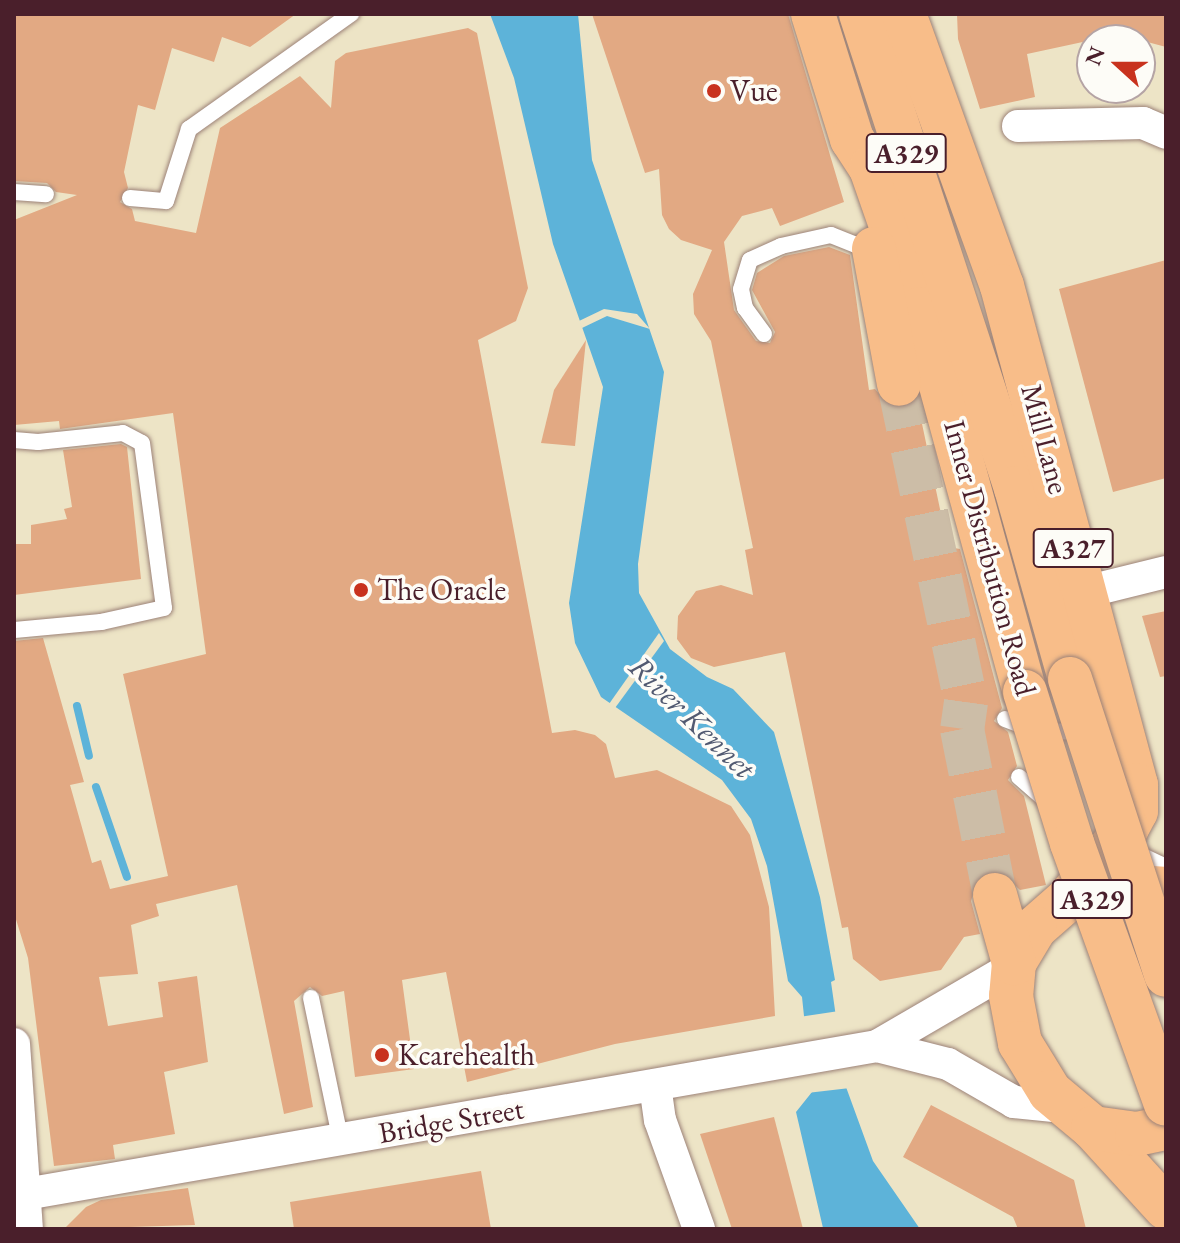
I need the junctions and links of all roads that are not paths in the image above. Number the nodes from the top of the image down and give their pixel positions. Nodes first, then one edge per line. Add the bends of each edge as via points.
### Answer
1 (351, 14) edge
2 (813, 14) edge
3 (861, 14) edge
4 (904, 14) edge
5 (1018, 126) dead end
6 (1166, 133) edge
7 (852, 139) junction
8 (14, 192) edge
9 (46, 194) dead end
10 (130, 198) dead end
11 (876, 253) junction
12 (764, 334) dead end
13 (899, 384) tunnel mouth
14 (14, 440) edge
15 (1166, 572) edge
16 (1085, 592) junction
17 (14, 630) edge
18 (1113, 697) junction
19 (1015, 705) junction
20 (1019, 777) dead end
21 (1099, 835) junction
22 (1166, 867) edge
23 (1166, 889) edge
24 (995, 895) tunnel mouth
25 (1068, 899) junction
26 (1014, 965) junction
27 (1166, 975) edge
28 (311, 998) dead end
29 (14, 1044) edge
30 (862, 1048) junction
31 (655, 1085) junction
32 (1166, 1104) edge
33 (1079, 1117) junction
34 (1166, 1128) edge
35 (341, 1141) junction
36 (19, 1195) edge
37 (1166, 1208) edge
38 (27, 1229) edge
39 (699, 1229) edge

1 - 10 lane via 189,129 166,201
2 - 7 main road, Inner Distribution Road / A329
3 - 27 main road, Inner Distribution Road / A329, bridge via 1016,488 1070,679
4 - 16 main road, Mill Lane / A327 via 1002,286
5 - 6 street via 1143,123
7 - 11 main road, A329
7 - 19 main road, Inner Distribution Road / A329 via 871,168 920,309
8 - 9 lane
11 - 12 lane via 831,235 759,253 743,272 741,289 745,308
11 - 13 main road, A329
14 - 17 lane via 123,433 142,443 164,608 101,622
15 - 16 street
16 - 18 main road, Mill Lane / A327
18 - 19 lane via 1086,730 1063,735
18 - 21 main road, Mill Lane / A327 via 1136,811
19 - 32 main road, Inner Distribution Road / A329, bridge via 1072,843
20 - 21 lane
21 - 22 lane
21 - 25 main road, Mill Lane / A327
23 - 25 main road via 1127,886
24 - 26 main road
25 - 26 main road, Mill Lane via 1035,928
26 - 30 street, Bridge Street
26 - 33 main road via 1012,1008 1020,1043
28 - 35 lane
29 - 36 street
30 - 31 street, Bridge Street
30 - 33 street, Bridge Street via 948,1064 1014,1102
31 - 35 street, Bridge Street
31 - 39 street via 660,1120
33 - 34 main road via 1137,1134
33 - 37 main road
35 - 36 street, Bridge Street
36 - 38 street

